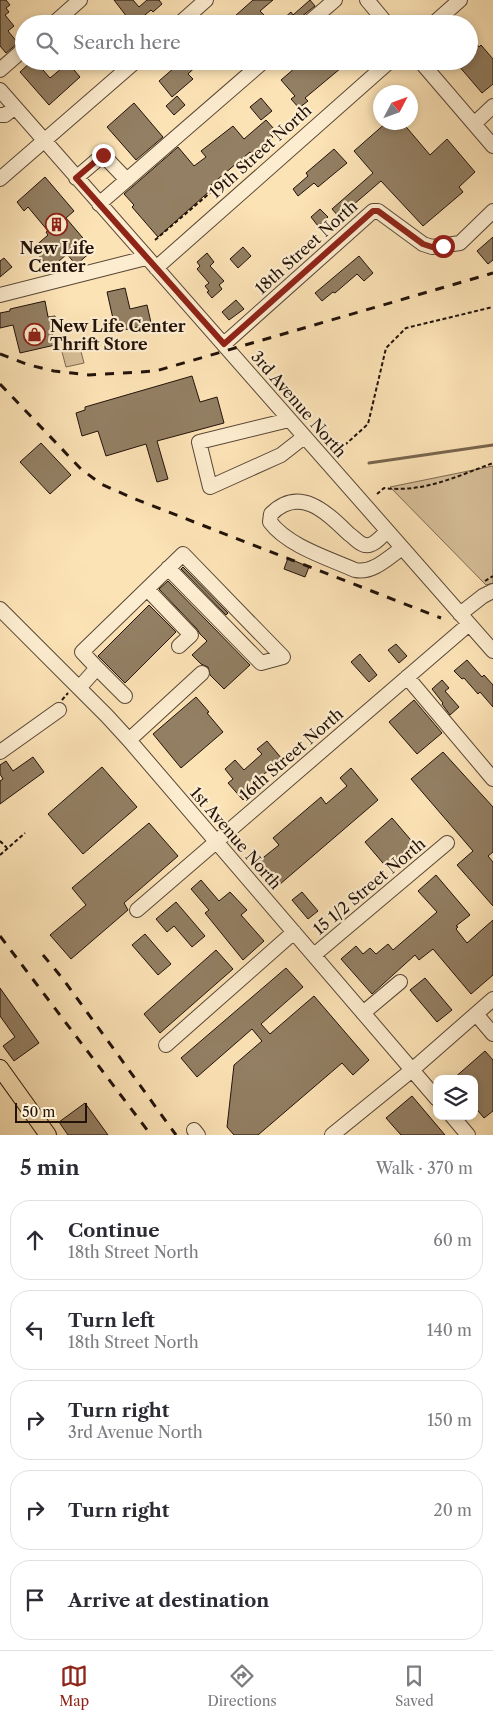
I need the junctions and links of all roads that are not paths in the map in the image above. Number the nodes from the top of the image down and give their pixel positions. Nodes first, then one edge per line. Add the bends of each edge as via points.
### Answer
1 (80, 0) edge
2 (206, 0) edge
3 (335, 0) edge
4 (367, 0) edge
5 (460, 0) edge
6 (63, 15) edge
7 (189, 15) edge
8 (318, 15) edge
9 (380, 15) edge
10 (443, 15) edge
11 (15, 57) edge
12 (0, 70) edge
13 (126, 70) edge
14 (254, 70) edge
15 (379, 70) edge
16 (428, 70) edge
17 (0, 90) edge
18 (493, 106) edge
19 (15, 107) junction
20 (0, 116) edge
21 (474, 124) junction
22 (44, 141) junction
23 (493, 146) edge
24 (76, 178) junction
25 (0, 179) edge
26 (127, 180) junction
27 (99, 204) junction
28 (493, 211) edge
29 (151, 263) junction
30 (0, 296) edge
31 (224, 344) junction
32 (289, 420) junction
33 (304, 437) junction
34 (387, 531) junction
35 (402, 548) junction
36 (168, 568) junction
37 (147, 589) junction
38 (493, 591) edge
39 (0, 609) edge
40 (238, 610) junction
41 (465, 619) junction
42 (224, 625) junction
43 (179, 646) dead end
44 (493, 652) edge
45 (97, 668) junction
46 (202, 673) dead end
47 (407, 677) junction
48 (73, 690) junction
49 (125, 696) dead end
50 (59, 706) road end
51 (129, 740) junction
52 (0, 752) edge
53 (493, 779) edge
54 (216, 842) junction
55 (447, 843) dead end
56 (137, 910) dead end
57 (294, 932) junction
58 (314, 956) junction
59 (400, 982) dead end
60 (493, 999) edge
61 (363, 1013) junction
62 (476, 1014) junction
63 (493, 1034) edge
64 (166, 1045) dead end
65 (0, 1068) edge
66 (412, 1070) junction
67 (433, 1094) edge
68 (455, 1120) edge
69 (48, 1135) edge
70 (332, 1135) edge
71 (468, 1135) edge

1 - 6 street
2 - 7 street
3 - 8 street
4 - 9 street
5 - 10 street
11 - 12 street
13 - 22 street
14 - 26 street
15 - 29 street, 19th Street North
16 - 21 street
17 - 19 street, 3rd Avenue North
18 - 21 street
19 - 20 street
19 - 22 street, 3rd Avenue North
21 - 23 street
22 - 24 street, 3rd Avenue North
22 - 25 street
24 - 26 street via 103,155
24 - 27 street, 3rd Avenue North
26 - 27 street
27 - 29 street, 3rd Avenue North
28 - 31 street, 18th Street North via 460,243 432,247 378,211 373,211
29 - 30 street, 19th Street North
29 - 31 street, 3rd Avenue North
31 - 32 street, 3rd Avenue North
32 - 33 street, 3rd Avenue North
32 - 33 street via 199,442 210,488 281,455
33 - 34 street, 3rd Avenue North
34 - 35 street, 3rd Avenue North
34 - 35 street via 365,545 329,515 308,503 296,502 285,503 271,514 270,522 278,532 297,544 360,572 372,569
35 - 41 street, 3rd Avenue North
36 - 37 street
36 - 40 street via 183,554
36 - 42 street
37 - 43 street via 191,634
37 - 45 street via 82,652
38 - 41 street, 16th Street North via 483,596
39 - 48 street, 1st Avenue North
40 - 42 street
40 - 42 street via 283,657 261,663
41 - 44 street, 3rd Avenue North
41 - 47 street, 16th Street North
45 - 48 street
45 - 49 street
46 - 51 street
47 - 53 street
47 - 54 street, 16th Street North
48 - 51 street, 1st Avenue North
50 - 52 street
51 - 54 street, 1st Avenue North
54 - 56 street, 16th Street North
54 - 57 street, 1st Avenue North
55 - 58 street, 15 1/2 Street North
57 - 58 street, 1st Avenue North
57 - 64 street
58 - 61 street, 1st Avenue North
59 - 61 street
60 - 62 street
61 - 66 street, 1st Avenue North
62 - 63 street
62 - 66 street
65 - 69 main road
66 - 67 street, 1st Avenue North
66 - 70 street
68 - 71 street

